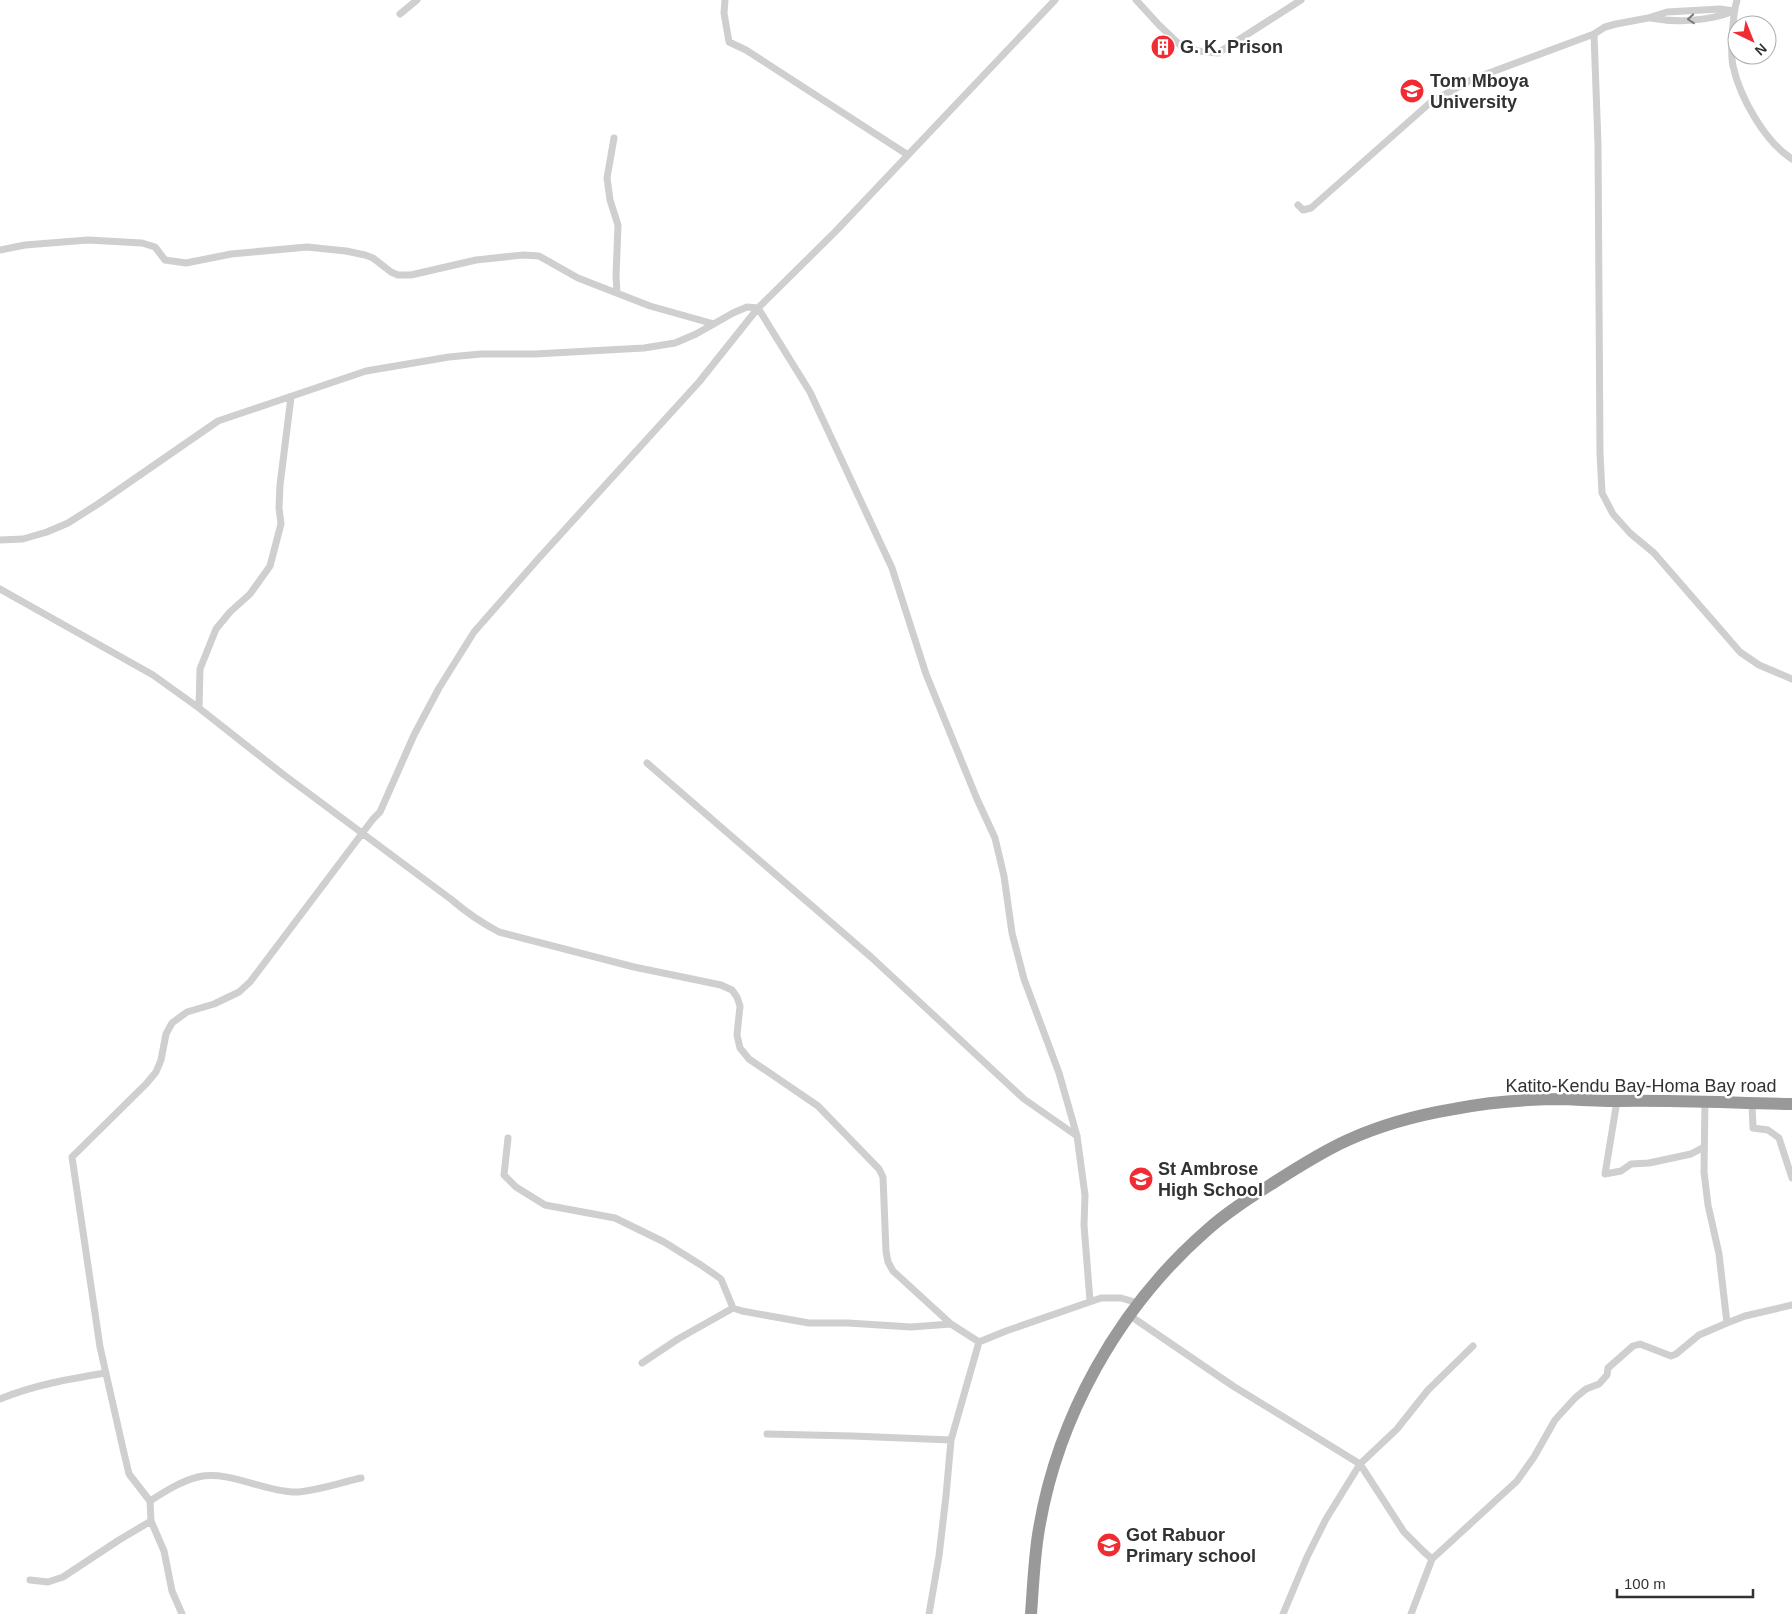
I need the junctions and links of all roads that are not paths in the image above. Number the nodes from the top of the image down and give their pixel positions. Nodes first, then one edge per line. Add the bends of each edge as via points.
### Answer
1 (417, 0) edge
2 (725, 0) edge
3 (1054, 0) edge
4 (1136, 0) edge
5 (1301, 0) edge
6 (1737, 0) edge
7 (1734, 11) junction
8 (400, 14) dead end
9 (1594, 34) junction
10 (614, 138) dead end
11 (908, 156) junction
12 (1792, 158) edge
13 (1298, 205) dead end
14 (0, 250) edge
15 (617, 293) junction
16 (758, 308) junction
17 (714, 324) junction
18 (291, 397) junction
19 (0, 540) edge
20 (0, 589) edge
21 (1792, 679) edge
22 (199, 708) junction
23 (647, 763) dead end
24 (362, 834) junction
25 (1705, 1100) junction
26 (1617, 1101) junction
27 (1752, 1103) junction
28 (1792, 1104) edge
29 (1077, 1136) junction
30 (508, 1138) dead end
31 (1704, 1147) junction
32 (1792, 1178) edge
33 (1090, 1302) junction
34 (1138, 1303) junction
35 (1792, 1305) edge
36 (733, 1308) junction
37 (1129, 1316) junction
38 (1727, 1322) junction
39 (951, 1324) junction
40 (979, 1342) junction
41 (1473, 1346) dead end
42 (642, 1363) dead end
43 (105, 1373) junction
44 (0, 1399) edge
45 (768, 1434) dead end
46 (951, 1440) junction
47 (1360, 1464) junction
48 (361, 1478) dead end
49 (150, 1501) junction
50 (151, 1521) junction
51 (1432, 1558) junction
52 (30, 1580) dead end
53 (182, 1614) edge
54 (929, 1614) edge
55 (1031, 1614) edge
56 (1283, 1614) edge
57 (1411, 1614) edge

1 - 8 street
2 - 11 street via 729,42
3 - 11 street
4 - 5 street via 1181,46 1218,53
6 - 7 street
7 - 9 street via 1677,11 1616,24
7 - 12 street via 1732,64 1742,91 1760,127 1783,153
9 - 13 street via 1458,86 1425,107 1311,208 1303,210
9 - 21 street via 1602,493 1613,514 1654,553 1740,652 1759,665
10 - 15 street via 607,178 618,225
11 - 16 street
14 - 15 street via 88,240 142,243 155,247 165,260 186,263 231,254 307,247 365,255 398,275 476,260 540,256 578,278
15 - 17 street
16 - 17 street via 733,313
16 - 24 street via 699,382 474,632 414,735 380,812
16 - 29 street via 810,392 892,568 926,674 994,838 1024,979 1059,1073
17 - 18 street via 675,343 644,348 480,354 406,364 366,371
18 - 19 street via 218,421 68,523 23,539
18 - 22 street via 280,485 281,524 270,566 250,594 216,629 200,669
20 - 22 street via 141,668
22 - 24 street
23 - 29 street via 871,958 1024,1099
24 - 39 street via 474,918 499,932 732,990 740,1006 737,1035 740,1048 749,1058 818,1106 879,1169 884,1177 888,1262 893,1271
24 - 43 street via 250,982 238,992 187,1012 172,1023 156,1072 72,1157
25 - 26 highway, Katito-Kendu Bay-Homa Bay road
25 - 27 highway, Katito-Kendu Bay-Homa Bay road
25 - 31 street
26 - 31 street via 1604,1174 1621,1171 1631,1164 1690,1154
26 - 34 highway, Katito-Kendu Bay-Homa Bay road via 1562,1099 1454,1109 1397,1122 1348,1140 1284,1176 1230,1212 1184,1251
27 - 28 highway, Katito-Kendu Bay-Homa Bay road
27 - 32 street via 1753,1128 1768,1130 1779,1138
29 - 33 street via 1085,1195
30 - 36 street via 504,1176 516,1187 546,1204 615,1218 664,1242 720,1279
31 - 38 street via 1708,1205 1719,1254
33 - 34 street via 1111,1297
33 - 40 street
34 - 37 highway, Katito-Kendu Bay-Homa Bay road
35 - 38 street
36 - 39 street via 809,1323 848,1322 911,1327
36 - 42 street
37 - 47 street via 1233,1386
37 - 55 highway, Katito-Kendu Bay-Homa Bay road via 1092,1376 1062,1444 1038,1535
38 - 51 street via 1699,1335 1671,1356 1640,1344 1633,1346 1608,1368 1608,1375 1599,1384 1575,1398 1555,1420 1517,1481
39 - 40 street
40 - 46 street
41 - 47 street via 1428,1390 1397,1430
43 - 44 street via 21,1390
43 - 49 street via 129,1474
45 - 46 street
46 - 54 street
47 - 51 street via 1404,1532
47 - 56 street via 1326,1519
48 - 49 street via 295,1493 214,1476 198,1477
49 - 50 street
50 - 52 street via 63,1577 48,1582
50 - 53 street via 164,1551 172,1591
51 - 57 street

